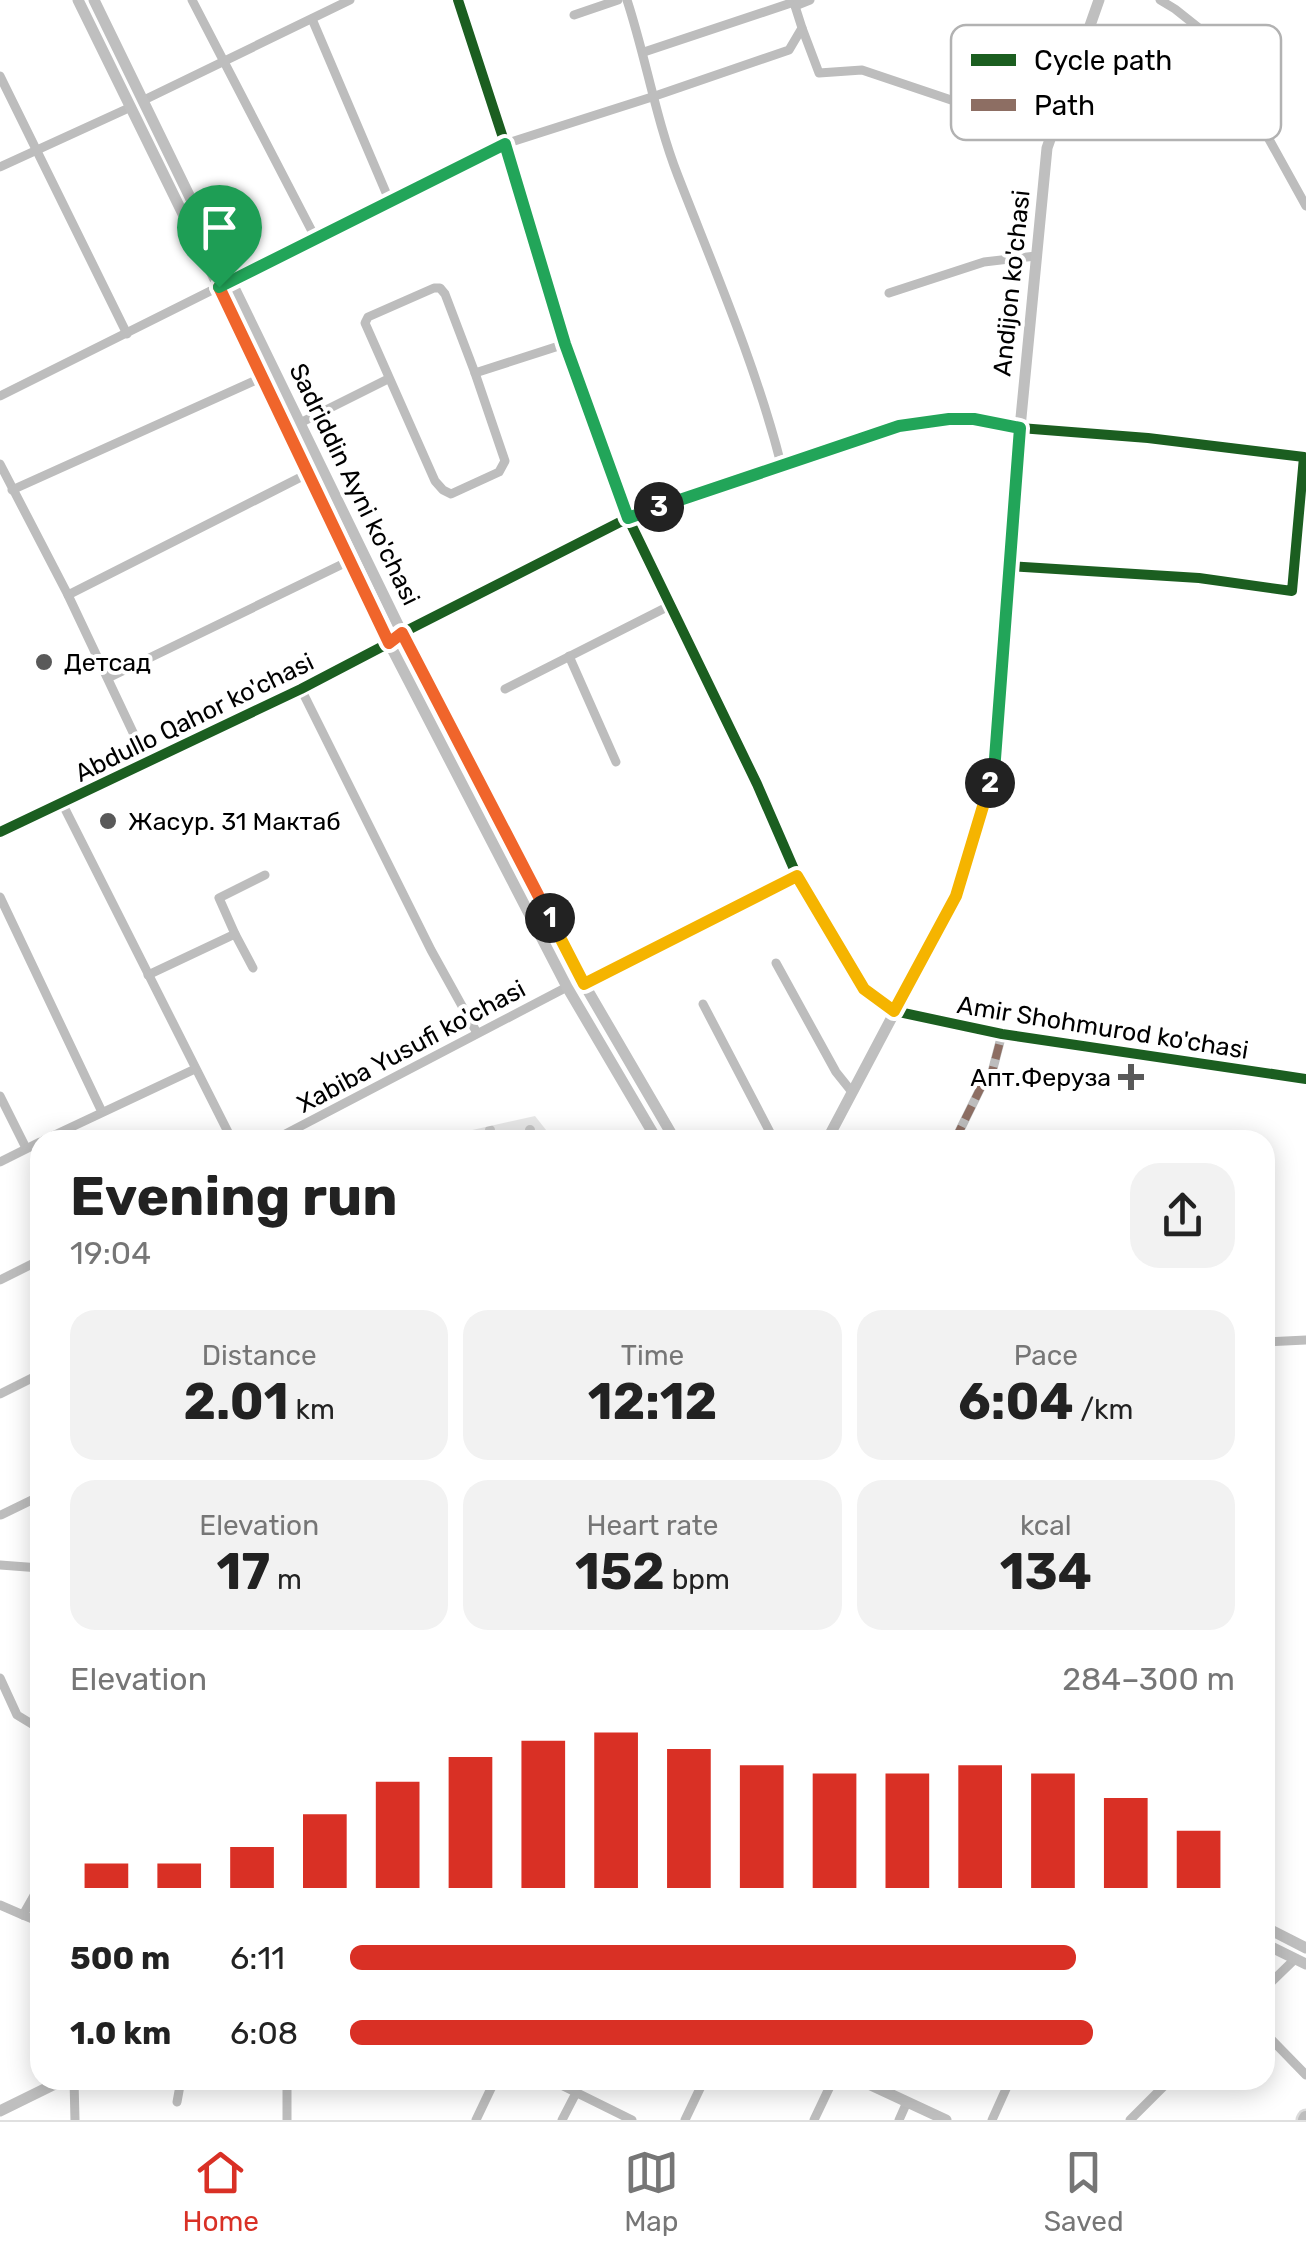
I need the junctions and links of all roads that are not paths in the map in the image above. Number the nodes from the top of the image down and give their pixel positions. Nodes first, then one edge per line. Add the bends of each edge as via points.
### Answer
1 (78, 0) edge
2 (94, 0) edge
3 (192, 0) edge
4 (350, 0) edge
5 (458, 0) edge
6 (618, 0) edge
7 (627, 0) edge
8 (810, 0) edge
9 (1100, 0) edge
10 (1160, 0) edge
11 (794, 3) edge
12 (574, 14) dead end
13 (312, 18) junction
14 (1091, 25) edge
15 (1194, 25) edge
16 (802, 28) junction
17 (644, 52) junction
18 (225, 61) junction
19 (0, 76) edge
20 (655, 96) junction
21 (144, 100) junction
22 (951, 100) edge
23 (131, 107) junction
24 (1050, 140) edge
25 (1269, 140) edge
26 (505, 144) junction
27 (36, 150) junction
28 (0, 167) edge
29 (390, 202) junction
30 (1306, 206) edge
31 (316, 239) junction
32 (1036, 256) junction
33 (232, 281) junction
34 (219, 287) junction
35 (888, 293) dead end
36 (127, 334) junction
37 (565, 344) junction
38 (475, 373) junction
39 (263, 376) junction
40 (388, 379) junction
41 (0, 396) edge
42 (300, 423) junction
43 (1020, 428) junction
44 (0, 464) edge
45 (781, 464) junction
46 (307, 474) junction
47 (12, 490) junction
48 (628, 518) junction
49 (351, 560) junction
50 (1009, 566) junction
51 (68, 595) junction
52 (669, 606) junction
53 (402, 633) junction
54 (389, 643) junction
55 (568, 656) junction
56 (108, 678) junction
57 (301, 689) junction
58 (504, 690) dead end
59 (148, 762) junction
60 (616, 762) dead end
61 (62, 803) junction
62 (0, 832) edge
63 (265, 875) dead end
64 (797, 876) junction
65 (0, 897) edge
66 (235, 934) junction
67 (776, 963) dead end
68 (252, 968) dead end
69 (148, 975) junction
70 (584, 984) junction
71 (567, 987) junction
72 (702, 1004) dead end
73 (894, 1011) junction
74 (477, 1033) junction
75 (1002, 1034) junction
76 (195, 1069) junction
77 (1306, 1079) edge
78 (852, 1092) junction
79 (0, 1096) edge
80 (102, 1112) junction
81 (65, 1130) edge
82 (227, 1130) edge
83 (293, 1130) edge
84 (651, 1130) edge
85 (669, 1130) edge
86 (769, 1130) edge
87 (832, 1130) edge
88 (960, 1130) edge
89 (30, 1146) edge
90 (26, 1148) junction
91 (0, 1162) edge
92 (30, 1265) edge
93 (0, 1280) edge
94 (1306, 1340) edge
95 (1275, 1342) edge
96 (30, 1379) edge
97 (0, 1394) edge
98 (30, 1501) edge
99 (1, 1516) edge
100 (0, 1564) edge
101 (30, 1567) edge
102 (0, 1678) edge
103 (30, 1720) edge
104 (30, 1903) edge
105 (0, 1906) edge
106 (23, 1916) junction
107 (30, 1918) edge
108 (1275, 1932) edge
109 (1306, 1948) edge
110 (1275, 1949) edge
111 (1301, 1962) edge
112 (1275, 1981) edge
113 (1275, 2043) edge
114 (1306, 2075) edge
115 (43, 2090) edge
116 (74, 2090) edge
117 (179, 2090) edge
118 (287, 2090) edge
119 (490, 2090) edge
120 (572, 2090) edge
121 (699, 2090) edge
122 (829, 2090) edge
123 (881, 2090) edge
124 (1006, 2090) edge
125 (1160, 2090) edge
126 (576, 2092) junction
127 (177, 2102) dead end
128 (907, 2102) junction
129 (0, 2112) edge
130 (75, 2120) edge
131 (287, 2120) edge
132 (476, 2120) edge
133 (562, 2120) edge
134 (632, 2120) edge
135 (685, 2120) edge
136 (814, 2120) edge
137 (899, 2120) edge
138 (946, 2120) edge
139 (992, 2120) edge
140 (1130, 2120) edge

1 - 23 main road, Sadriddin Ayni ko'chasi
2 - 21 main road, Sadriddin Ayni ko'chasi
3 - 18 street
4 - 13 street
5 - 26 street
6 - 12 street
7 - 17 street
8 - 11 street
9 - 14 main road, Andijon ko'chasi
10 - 15 street
11 - 16 street
11 - 17 street
13 - 18 street
13 - 29 street
16 - 20 street via 789,50
16 - 22 street via 818,74 862,70
17 - 20 street
18 - 21 street
18 - 31 street
19 - 27 street
20 - 26 street
20 - 45 street
21 - 23 main road
21 - 33 main road, Sadriddin Ayni ko'chasi
23 - 27 street
23 - 34 main road, Sadriddin Ayni ko'chasi
24 - 32 main road, Andijon ko'chasi
25 - 30 street
26 - 29 street
26 - 37 street
27 - 28 street
27 - 36 street
29 - 31 street
31 - 33 street
32 - 35 street via 984,262
32 - 43 main road, Andijon ko'chasi
33 - 34 street
33 - 42 main road, Sadriddin Ayni ko'chasi
34 - 36 street
34 - 39 main road, Sadriddin Ayni ko'chasi
36 - 41 street
37 - 38 street
37 - 48 street
38 - 40 street via 444,294 434,288 368,317 366,330
38 - 40 street via 505,461 499,472 452,494 435,480
39 - 46 main road, Sadriddin Ayni ko'chasi
39 - 47 street
40 - 42 street
42 - 53 main road, Sadriddin Ayni ko'chasi
43 - 45 street, Abdullo Qahor ko'chasi via 974,419 899,426
43 - 50 main road, Andijon ko'chasi
43 - 50 street, Abdullo Qahor ko'chasi via 1304,457 1292,592 1199,578
44 - 47 street
45 - 48 street, Abdullo Qahor ko'chasi
46 - 49 main road, Sadriddin Ayni ko'chasi
46 - 51 street
47 - 51 street
48 - 52 street
48 - 53 street, Abdullo Qahor ko'chasi
49 - 54 main road, Sadriddin Ayni ko'chasi
49 - 56 street
50 - 73 main road, Andijon ko'chasi via 994,772 956,896
51 - 56 street
52 - 55 street
52 - 64 street
53 - 54 street, Abdullo Qahor ko'chasi
53 - 70 main road, Sadriddin Ayni ko'chasi
54 - 57 street, Abdullo Qahor ko'chasi
54 - 71 main road, Sadriddin Ayni ko'chasi
55 - 58 street
55 - 60 street
56 - 59 street
57 - 59 street, Abdullo Qahor ko'chasi
57 - 74 street
59 - 61 street, Abdullo Qahor ko'chasi
61 - 62 street, Abdullo Qahor ko'chasi
61 - 69 street
63 - 66 street via 218,898
64 - 70 street
64 - 73 street via 864,989
65 - 80 street
66 - 68 street
66 - 69 street
67 - 78 street
69 - 76 street
70 - 85 main road, Sadriddin Ayni ko'chasi
71 - 74 street, Xabiba Yusufi ko'chasi
71 - 84 main road, Sadriddin Ayni ko'chasi
72 - 86 street
73 - 75 main road, Amir Shohmurod ko'chasi
73 - 78 main road, Andijon ko'chasi
74 - 83 street, Xabiba Yusufi ko'chasi
75 - 77 main road, Amir Shohmurod ko'chasi
75 - 88 street via 991,1076
76 - 80 street
76 - 82 street
78 - 87 main road, Andijon ko'chasi
79 - 90 street
80 - 81 street
89 - 90 street
90 - 91 street
92 - 93 street
94 - 95 street
96 - 97 street
98 - 99 street
100 - 101 street
102 - 103 street via 17,1714
104 - 106 street
105 - 106 street
106 - 107 street
108 - 109 main road
110 - 111 main road
111 - 112 street
113 - 114 street
115 - 129 main road
116 - 130 street
117 - 127 street
118 - 131 street
119 - 132 street
120 - 126 street
121 - 135 street
122 - 136 street
123 - 128 main road
124 - 139 street
125 - 140 street
126 - 133 street
126 - 134 street
128 - 137 street
128 - 138 main road

